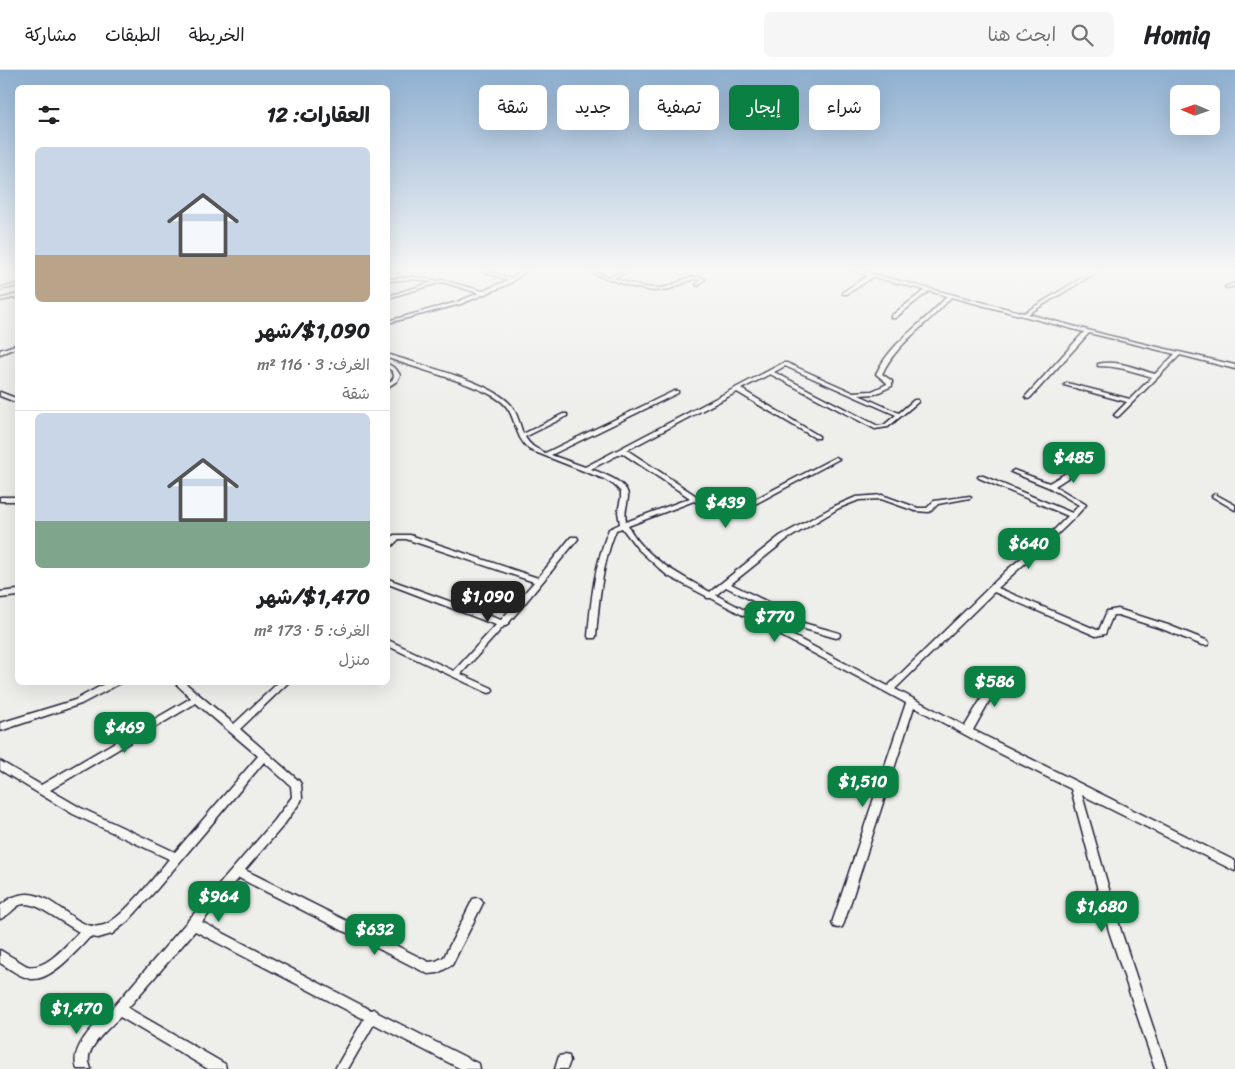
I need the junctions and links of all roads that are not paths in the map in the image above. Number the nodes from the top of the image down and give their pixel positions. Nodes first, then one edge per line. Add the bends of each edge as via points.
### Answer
1 (413, 316) edge
2 (931, 316) edge
3 (1026, 316) edge
4 (390, 321) edge
5 (1088, 331) junction
6 (15, 346) edge
7 (1, 351) edge
8 (1179, 354) junction
9 (390, 358) edge
10 (1100, 365) dead end
11 (390, 367) edge
12 (1235, 367) edge
13 (770, 372) junction
14 (1154, 376) junction
15 (390, 383) edge
16 (1067, 384) dead end
17 (738, 390) junction
18 (676, 392) dead end
19 (846, 392) junction
20 (0, 394) edge
21 (1028, 397) dead end
22 (15, 400) edge
23 (916, 400) dead end
24 (1131, 401) junction
25 (565, 415) dead end
26 (900, 415) junction
27 (1117, 415) dead end
28 (521, 437) junction
29 (817, 437) dead end
30 (622, 450) junction
31 (546, 454) junction
32 (836, 459) dead end
33 (1087, 463) dead end
34 (585, 470) junction
35 (1014, 472) dead end
36 (981, 477) dead end
37 (1050, 486) junction
38 (968, 496) dead end
39 (1215, 496) dead end
40 (0, 499) edge
41 (15, 499) edge
42 (693, 499) junction
43 (1235, 508) edge
44 (1074, 516) junction
45 (623, 526) junction
46 (574, 539) dead end
47 (390, 543) edge
48 (540, 581) junction
49 (390, 582) edge
50 (725, 584) junction
51 (993, 589) junction
52 (15, 593) edge
53 (0, 595) edge
54 (710, 596) junction
55 (503, 624) junction
56 (836, 635) dead end
57 (592, 636) dead end
58 (390, 644) edge
59 (1205, 644) dead end
60 (1001, 673) dead end
61 (456, 675) junction
62 (110, 685) edge
63 (182, 685) edge
64 (282, 685) edge
65 (489, 690) dead end
66 (889, 690) junction
67 (197, 698) junction
68 (911, 702) junction
69 (0, 727) edge
70 (234, 730) junction
71 (967, 732) junction
72 (264, 755) junction
73 (0, 766) edge
74 (1075, 787) junction
75 (41, 790) junction
76 (177, 858) junction
77 (1235, 866) edge
78 (238, 872) junction
79 (477, 903) dead end
80 (0, 914) edge
81 (838, 923) dead end
82 (193, 924) junction
83 (88, 931) junction
84 (0, 956) edge
85 (119, 1009) junction
86 (373, 1015) junction
87 (85, 1069) edge
88 (220, 1069) edge
89 (341, 1069) edge
90 (474, 1069) edge
91 (1161, 1069) edge

1 - 4 street
2 - 19 street via 888,356 879,374 890,385 873,393
3 - 5 street
5 - 8 street
5 - 21 street
6 - 7 street
8 - 12 street
8 - 14 street
9 - 28 street via 477,387 503,400 516,417
10 - 14 street via 1113,365
11 - 15 street via 397,375
13 - 17 street
13 - 19 street via 785,364
13 - 26 street via 877,428 886,426
14 - 24 street
16 - 24 street
17 - 29 street
17 - 30 street
18 - 31 street
19 - 26 street
20 - 22 street
23 - 26 street
24 - 27 street
25 - 28 street
28 - 31 street via 533,449
30 - 34 street
30 - 42 street
31 - 34 street
32 - 42 street via 725,518
33 - 37 street
34 - 45 street via 622,489 625,494 620,512
35 - 37 street
36 - 44 street
37 - 44 street via 1083,504
38 - 50 street via 936,502 929,510 918,510 882,497 858,498 784,538
39 - 43 street
40 - 41 street
42 - 45 street
44 - 51 street
45 - 54 street via 664,569
45 - 57 street via 614,529 608,540 598,579
46 - 48 street
47 - 48 street via 397,538 408,537
48 - 55 street
49 - 55 street
50 - 54 street
50 - 56 street via 781,612 797,624
51 - 59 street via 1096,633 1102,632 1110,613 1118,612
51 - 66 street
52 - 53 street
54 - 66 street
55 - 61 street
58 - 61 street
60 - 71 street
61 - 65 street
62 - 69 street via 78,702
63 - 67 street
64 - 70 street
66 - 68 street
67 - 70 street
67 - 75 street
68 - 71 street
68 - 81 street
70 - 72 street
71 - 74 street
72 - 76 street
72 - 78 street via 296,784 298,798
73 - 75 street
74 - 77 street
74 - 91 street via 1115,931
75 - 76 street via 77,811
76 - 83 street via 110,930
78 - 79 street via 428,968 448,961
78 - 82 street
80 - 83 street via 15,902 30,899
82 - 85 street
82 - 86 street
83 - 84 street via 41,972 31,973
85 - 87 street via 90,1040 81,1059
85 - 88 street
86 - 89 street
86 - 90 street

